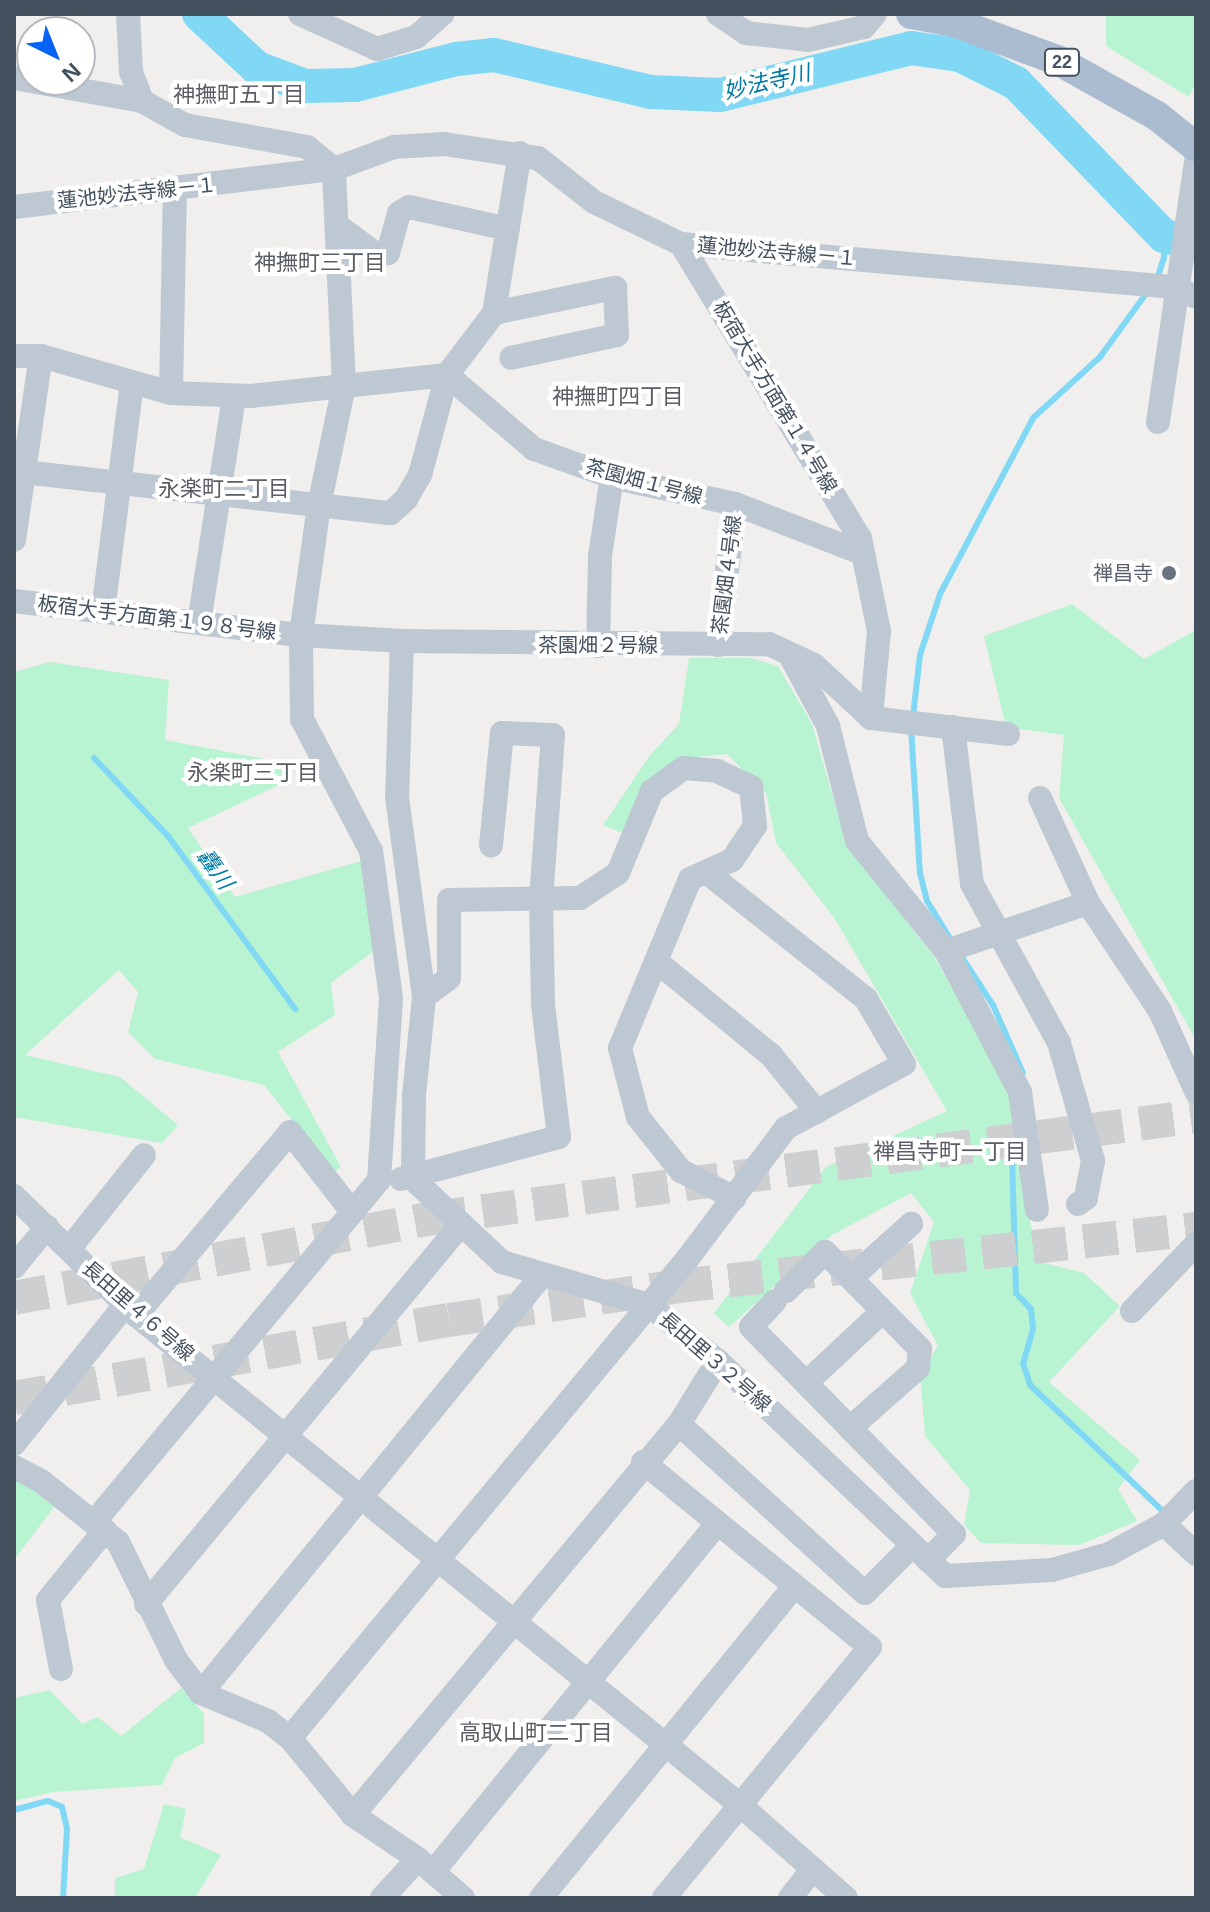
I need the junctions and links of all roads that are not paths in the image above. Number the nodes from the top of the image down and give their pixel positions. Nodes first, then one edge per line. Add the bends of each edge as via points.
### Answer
1 (128, 14) edge
2 (300, 14) edge
3 (442, 14) edge
4 (718, 14) edge
5 (875, 14) edge
6 (911, 14) edge
7 (334, 22) edge
8 (14, 78) edge
9 (142, 101) junction
10 (1196, 147) edge
11 (520, 153) junction
12 (1196, 160) edge
13 (334, 169) junction
14 (175, 190) junction
15 (14, 207) edge
16 (338, 226) junction
17 (508, 229) junction
18 (681, 244) junction
19 (1179, 291) edge
20 (494, 313) junction
21 (14, 356) edge
22 (41, 356) junction
23 (511, 358) dead end
24 (447, 375) junction
25 (132, 383) junction
26 (344, 385) junction
27 (171, 393) junction
28 (234, 396) junction
29 (1158, 422) dead end
30 (19, 471) edge
31 (612, 477) junction
32 (119, 483) junction
33 (219, 495) junction
34 (735, 504) junction
35 (319, 506) junction
36 (14, 540) edge
37 (862, 553) junction
38 (14, 601) edge
39 (103, 612) junction
40 (199, 623) junction
41 (301, 635) junction
42 (402, 641) junction
43 (718, 645) junction
44 (598, 646) junction
45 (790, 655) junction
46 (871, 718) junction
47 (953, 727) junction
48 (1008, 734) dead end
49 (1040, 798) dead end
50 (491, 845) dead end
51 (709, 874) junction
52 (541, 899) junction
53 (1088, 903) junction
54 (999, 933) junction
55 (946, 951) junction
56 (656, 961) junction
57 (424, 997) junction
58 (1196, 1091) edge
59 (817, 1112) junction
60 (144, 1155) dead end
61 (413, 1179) junction
62 (379, 1180) junction
63 (14, 1196) edge
64 (735, 1198) junction
65 (1078, 1204) dead end
66 (350, 1209) junction
67 (1037, 1210) dead end
68 (462, 1224) junction
69 (911, 1224) dead end
70 (47, 1227) junction
71 (1196, 1244) edge
72 (69, 1249) junction
73 (14, 1267) edge
74 (542, 1275) junction
75 (851, 1278) junction
76 (649, 1305) junction
77 (130, 1310) junction
78 (883, 1311) junction
79 (1132, 1311) dead end
80 (718, 1361) junction
81 (212, 1375) junction
82 (806, 1383) junction
83 (679, 1424) junction
84 (850, 1428) junction
85 (287, 1436) junction
86 (14, 1444) edge
87 (643, 1462) junction
88 (14, 1467) edge
89 (1196, 1491) edge
90 (363, 1496) junction
91 (717, 1524) junction
92 (1164, 1524) junction
93 (100, 1526) junction
94 (1196, 1554) edge
95 (438, 1557) junction
96 (928, 1561) junction
97 (794, 1587) junction
98 (146, 1604) junction
99 (515, 1621) junction
100 (61, 1669) dead end
101 (586, 1680) junction
102 (201, 1693) junction
103 (290, 1738) junction
104 (665, 1744) junction
105 (740, 1805) junction
106 (353, 1815) junction
107 (426, 1865) junction
108 (813, 1869) junction
109 (382, 1898) edge
110 (463, 1898) edge
111 (541, 1898) edge
112 (664, 1898) edge
113 (790, 1898) edge
114 (846, 1898) edge

1 - 9 street via 131,72
2 - 7 street
3 - 7 street via 416,37 377,49
4 - 5 street via 746,33 808,40 864,27
6 - 10 main road, 22 via 954,22 1057,60 1157,116
8 - 9 street
9 - 13 street via 185,125 307,147
11 - 13 street, 蓮池妙法寺線－１ via 444,144 394,147
11 - 17 street
11 - 18 street, 蓮池妙法寺線－１ via 538,158 594,202
12 - 19 street
13 - 14 street, 蓮池妙法寺線－１
13 - 16 street
14 - 15 street, 蓮池妙法寺線－１
14 - 27 street
16 - 17 street via 377,255 388,253 399,213 409,207
16 - 26 street
17 - 20 street
18 - 19 street, 蓮池妙法寺線－１
18 - 37 street, 板宿大手方面第１４号線 via 860,538
19 - 29 street
20 - 23 street via 615,288 617,335
20 - 24 street
21 - 22 street
22 - 25 street
22 - 30 street
24 - 26 street
24 - 31 street, 茶園畑１号線 via 534,449
24 - 35 street via 420,475 406,499 391,513
25 - 27 street
25 - 32 street
26 - 28 street
26 - 35 street
27 - 28 street
28 - 33 street
30 - 32 street
30 - 36 street
31 - 34 street, 茶園畑１号線
31 - 44 street via 600,556
32 - 33 street
32 - 39 street
33 - 35 street
33 - 40 street
34 - 37 street, 茶園畑１号線
34 - 43 street, 茶園畑４号線
35 - 41 street
37 - 46 street, 板宿大手方面第１４号線 via 879,631
38 - 39 street, 板宿大手方面第１９８号線
39 - 40 street, 板宿大手方面第１９８号線
40 - 41 street, 板宿大手方面第１９８号線
41 - 42 street, 茶園畑２号線
41 - 62 street via 302,719 371,851 391,998
42 - 44 street, 茶園畑２号線
42 - 57 street via 397,797
43 - 44 street, 茶園畑２号線
43 - 45 street, 茶園畑２号線 via 769,644
45 - 46 street, 茶園畑２号線 via 814,665
45 - 55 street via 828,726 857,841
46 - 47 street
47 - 48 street
47 - 54 street via 965,858 972,884
49 - 53 street
50 - 52 street via 502,733 553,735
51 - 52 street via 732,860 755,826 751,787 717,771 684,768 652,791 618,873 580,898
51 - 56 street via 690,879
51 - 59 street via 866,999 896,1045 904,1064
52 - 57 street via 449,900 449,978
52 - 61 street via 543,1004 559,1137
53 - 54 street
53 - 58 street via 1160,1011
54 - 55 street
54 - 65 street via 1059,1043 1093,1161 1086,1198
55 - 67 street via 1020,1092
56 - 59 street via 771,1055
56 - 64 street via 620,1048 638,1117 681,1171
57 - 61 street via 414,1095
59 - 64 street via 786,1128
60 - 72 street
61 - 62 street
61 - 68 street, 長田里３２号線
62 - 66 street, 長田里４６号線
63 - 70 street, 長田里４６号線
64 - 76 street
66 - 77 street via 290,1132
66 - 81 street, 長田里４６号線
68 - 74 street, 長田里３２号線 via 502,1262
68 - 85 street
69 - 75 street
70 - 72 street, 長田里４６号線
70 - 73 street
71 - 79 street
72 - 77 street, 長田里４６号線
74 - 76 street, 長田里３２号線
74 - 90 street
75 - 78 street
75 - 82 street via 825,1252 751,1327
76 - 80 street, 長田里３２号線
76 - 95 street
77 - 81 street, 長田里４６号線
77 - 86 street
78 - 82 street
78 - 84 street via 920,1349 918,1368
80 - 83 street
80 - 96 street, 長田里３２号線
81 - 85 street
81 - 93 street
82 - 84 street
83 - 87 street
83 - 96 street via 865,1593
84 - 96 street via 954,1534
85 - 90 street
85 - 98 street
87 - 91 street
87 - 99 street
88 - 93 street
89 - 92 street
90 - 95 street
90 - 102 street
91 - 97 street
91 - 101 street
92 - 94 street
92 - 96 street via 1109,1554 1052,1570
93 - 98 street via 118,1542
93 - 100 street via 48,1600
95 - 99 street
95 - 103 street
97 - 104 street
97 - 105 street via 870,1647
98 - 102 street
99 - 101 street
99 - 106 street
101 - 104 street
101 - 107 street
102 - 103 street via 268,1721
103 - 106 street
104 - 105 street
104 - 111 street
105 - 108 street
105 - 112 street
106 - 107 street
107 - 109 street
107 - 110 street
108 - 113 street
108 - 114 street

